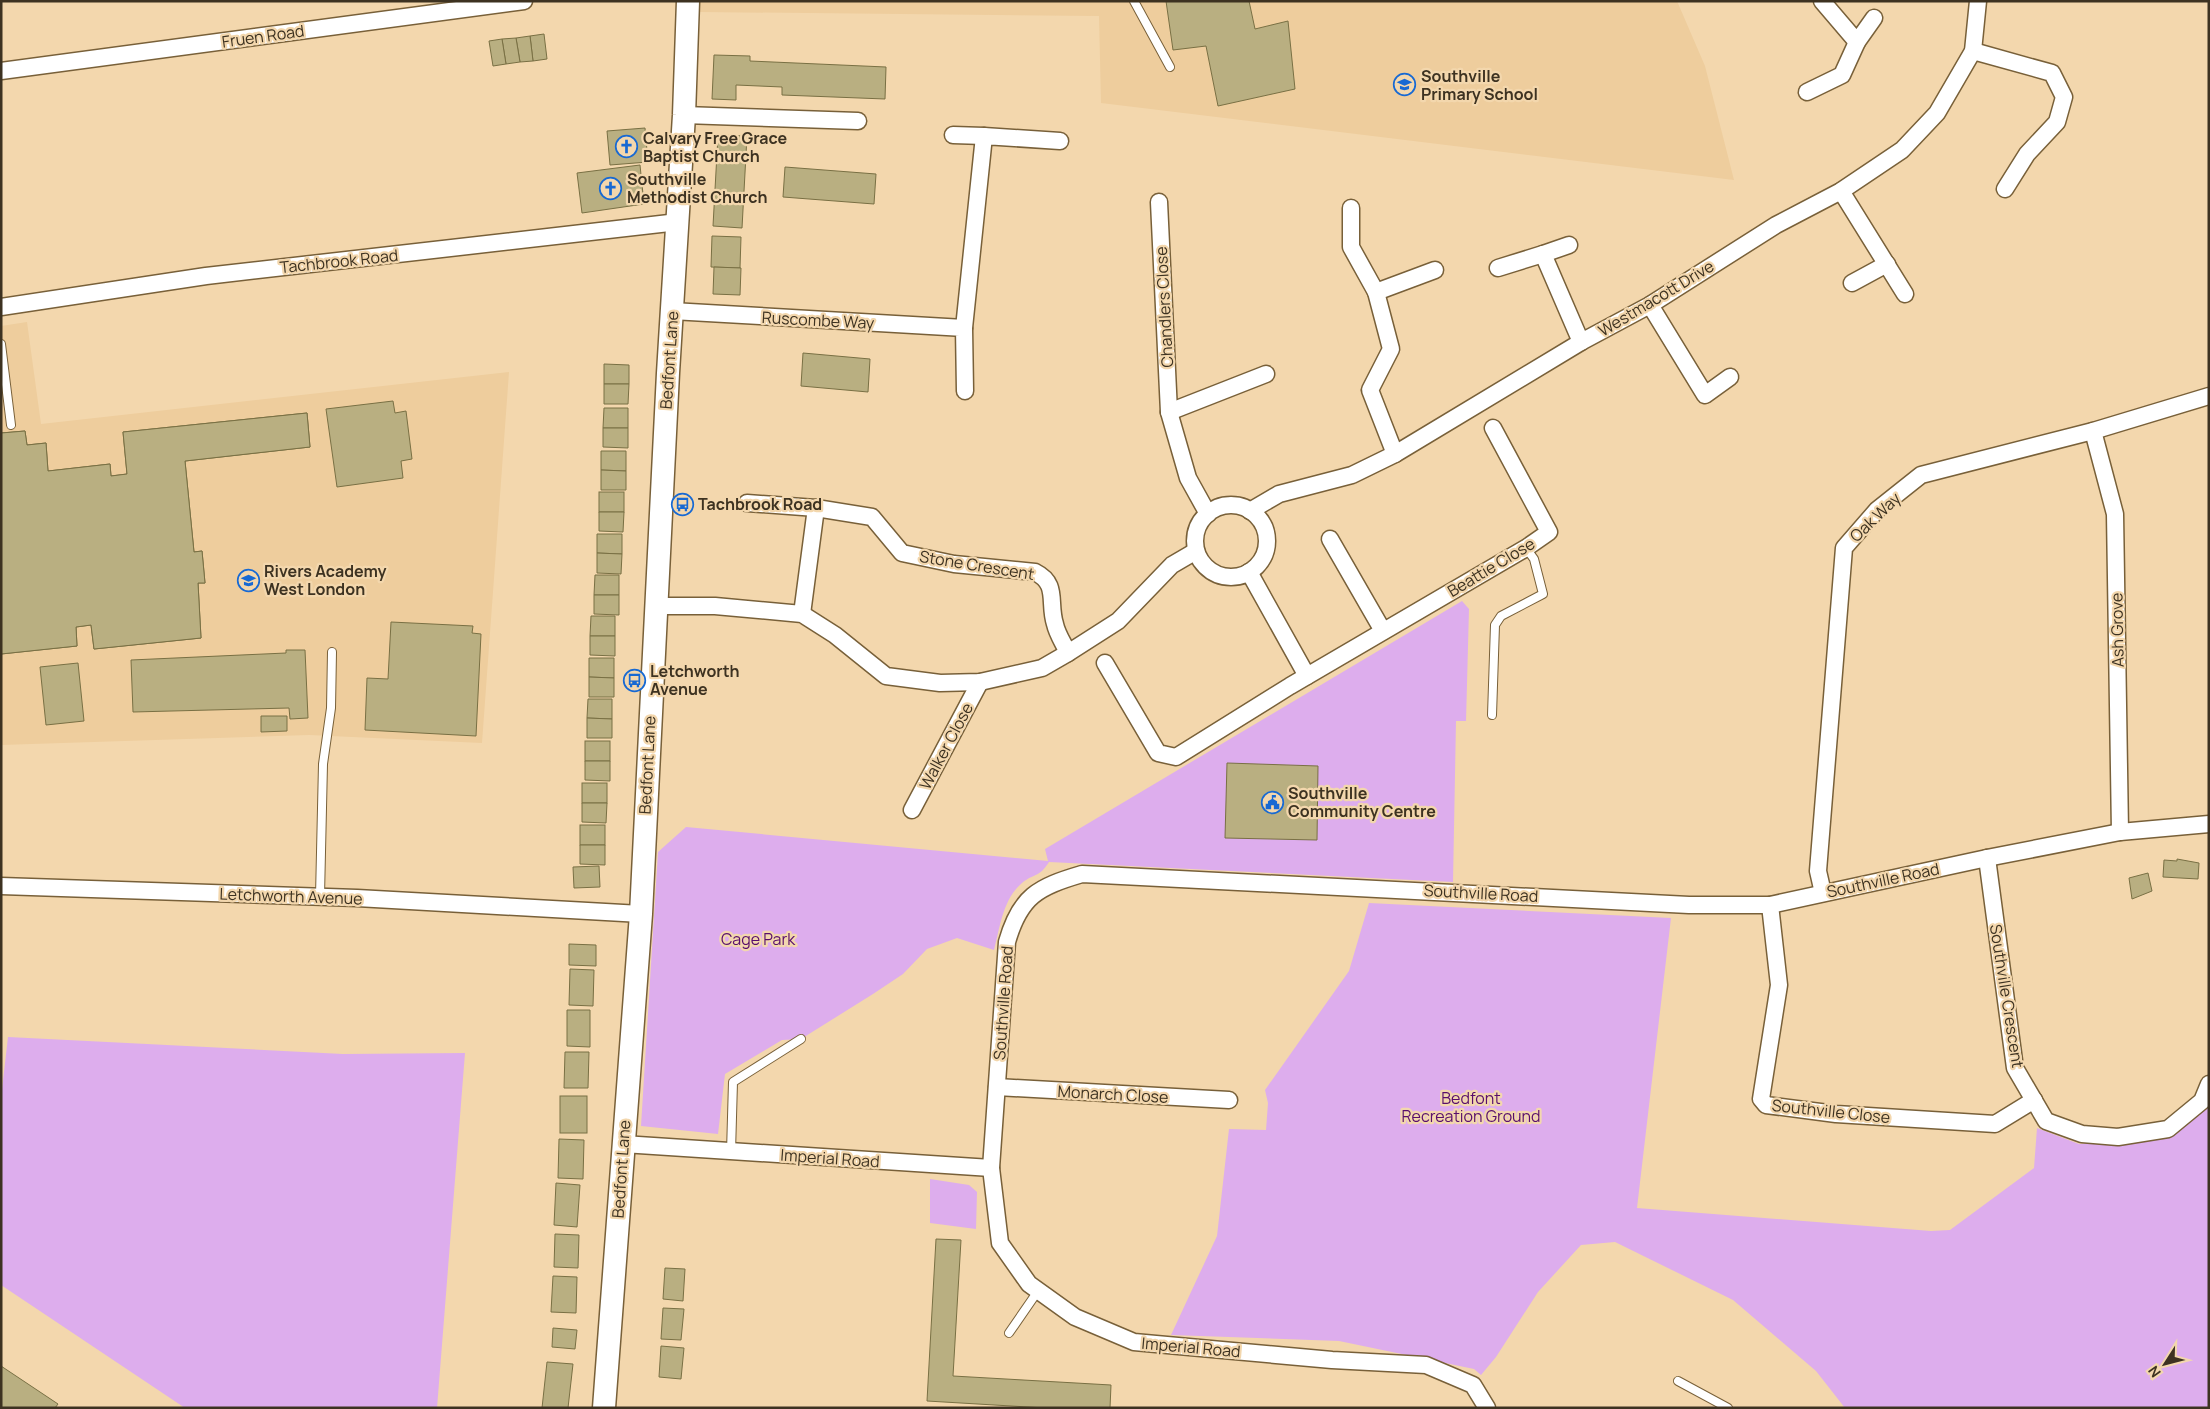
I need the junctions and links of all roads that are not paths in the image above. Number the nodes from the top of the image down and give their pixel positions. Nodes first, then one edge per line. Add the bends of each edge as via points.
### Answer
1 (524, 1) edge
2 (688, 1) edge
3 (1134, 1) edge
4 (1822, 1) edge
5 (1978, 1) edge
6 (1874, 18) dead end
7 (1857, 42) junction
8 (1974, 51) junction
9 (1170, 67) dead end
10 (1, 71) edge
11 (1807, 92) dead end
12 (684, 115) junction
13 (858, 121) dead end
14 (953, 135) dead end
15 (984, 136) junction
16 (1060, 141) dead end
17 (2005, 189) dead end
18 (1841, 191) junction
19 (1159, 202) dead end
20 (1350, 208) dead end
21 (678, 222) junction
22 (1569, 245) dead end
23 (1544, 254) junction
24 (1886, 264) junction
25 (1498, 268) dead end
26 (1435, 270) dead end
27 (1852, 283) dead end
28 (1376, 292) junction
29 (1904, 294) dead end
30 (1650, 305) junction
31 (1, 307) edge
32 (672, 312) junction
33 (964, 328) junction
34 (1581, 342) junction
35 (1, 344) edge
36 (1266, 374) dead end
37 (1730, 377) dead end
38 (965, 391) dead end
39 (2209, 396) edge
40 (1170, 412) junction
41 (11, 425) dead end
42 (1493, 428) dead end
43 (2093, 431) junction
44 (1395, 454) junction
45 (747, 503) dead end
46 (816, 508) junction
47 (1250, 511) junction
48 (1208, 514) junction
49 (1330, 539) dead end
50 (1526, 548) junction
51 (1196, 551) junction
52 (1249, 572) junction
53 (656, 606) junction
54 (802, 614) junction
55 (1383, 631) junction
56 (332, 652) dead end
57 (1068, 653) junction
58 (1105, 663) dead end
59 (1307, 676) junction
60 (980, 682) junction
61 (1492, 715) dead end
62 (912, 810) dead end
63 (2209, 824) edge
64 (2120, 832) junction
65 (1986, 858) junction
66 (1, 886) edge
67 (1823, 893) junction
68 (320, 896) junction
69 (1770, 905) junction
70 (641, 914) junction
71 (801, 1039) dead end
72 (2209, 1084) edge
73 (998, 1087) junction
74 (1229, 1100) dead end
75 (2034, 1100) junction
76 (623, 1144) junction
77 (731, 1152) junction
78 (991, 1168) junction
79 (1038, 1291) junction
80 (1009, 1333) dead end
81 (1678, 1381) dead end
82 (604, 1408) edge
83 (1487, 1408) edge
84 (1728, 1408) edge

1 - 10 street, Fruen Road
2 - 12 main road, Bedfont Lane
3 - 9 lane
4 - 7 street
5 - 8 street, Westmacott Drive
6 - 7 street
7 - 11 street via 1842,74
8 - 17 street via 2052,73 2064,97 2057,122 2027,154
8 - 18 street, Westmacott Drive via 1937,113 1902,150
12 - 13 street
12 - 21 main road, Bedfont Lane
14 - 15 street
15 - 16 street
15 - 33 street
18 - 24 street
18 - 30 street, Westmacott Drive via 1776,225
19 - 40 street, Chandlers Close
20 - 28 street via 1351,247
21 - 31 street, Tachbrook Road via 206,276
21 - 32 main road, Bedfont Lane
22 - 23 street
23 - 25 street
23 - 34 street
24 - 27 street
24 - 29 street
26 - 28 street
28 - 44 street via 1392,349 1370,390
30 - 34 street, Westmacott Drive
30 - 37 street via 1705,395
32 - 33 street, Ruscombe Way
32 - 53 main road, Bedfont Lane
33 - 38 street
34 - 44 street, Westmacott Drive
35 - 41 lane
36 - 40 street
39 - 43 street, Oak Way
40 - 48 street, Chandlers Close via 1188,478
42 - 50 street, Beattie Close via 1549,532
43 - 64 street, Ash Grove via 2115,514
43 - 67 street, Oak Way via 1921,475 1877,510 1844,548 1818,871
44 - 47 street, Westmacott Drive via 1352,475 1279,494
45 - 46 street, Stone Crescent
46 - 54 street
46 - 57 street, Stone Crescent via 872,517 902,553 954,564 1035,572 1046,577 1051,588 1055,624
47 - 48 street via 1228,505
47 - 52 street via 1259,519 1267,542 1262,559
48 - 51 street via 1197,531
49 - 55 street
50 - 55 street, Beattie Close
50 - 61 lane via 1534,559 1543,594 1501,616 1495,625
51 - 52 street via 1208,569 1218,574 1239,576
51 - 57 street via 1172,565 1118,621
52 - 59 street
53 - 54 street via 715,606
53 - 70 main road, Bedfont Lane
54 - 60 street via 835,635 886,676 940,683
55 - 59 street, Beattie Close
56 - 68 lane via 331,708 323,764
57 - 60 street via 1042,668
58 - 59 street, Beattie Close via 1158,753 1176,757
60 - 62 street, Walker Close
63 - 64 street, Southville Road
64 - 65 street, Southville Road
65 - 67 street, Southville Road
65 - 75 street, Southville Crescent via 2015,1068
66 - 68 street, Letchworth Avenue
67 - 69 street, Southville Road
68 - 70 street, Letchworth Avenue
69 - 73 street, Southville Road via 1689,905 1082,874 1048,884 1028,900 1014,920 1007,942
69 - 75 street, Southville Close via 1779,985 1761,1099 1766,1106 1994,1124
70 - 76 main road, Bedfont Lane
71 - 77 lane via 733,1082
72 - 75 street, Southville Crescent via 2202,1101 2168,1129 2118,1137 2082,1134 2046,1121
73 - 74 street, Monarch Close
73 - 78 street, Southville Road
76 - 77 street, Imperial Road
76 - 82 main road, Bedfont Lane
77 - 78 street, Imperial Road
78 - 79 street, Imperial Road via 1000,1243 1029,1284
79 - 80 lane
79 - 83 street, Imperial Road via 1075,1317 1134,1342 1426,1365 1473,1385
81 - 84 lane

